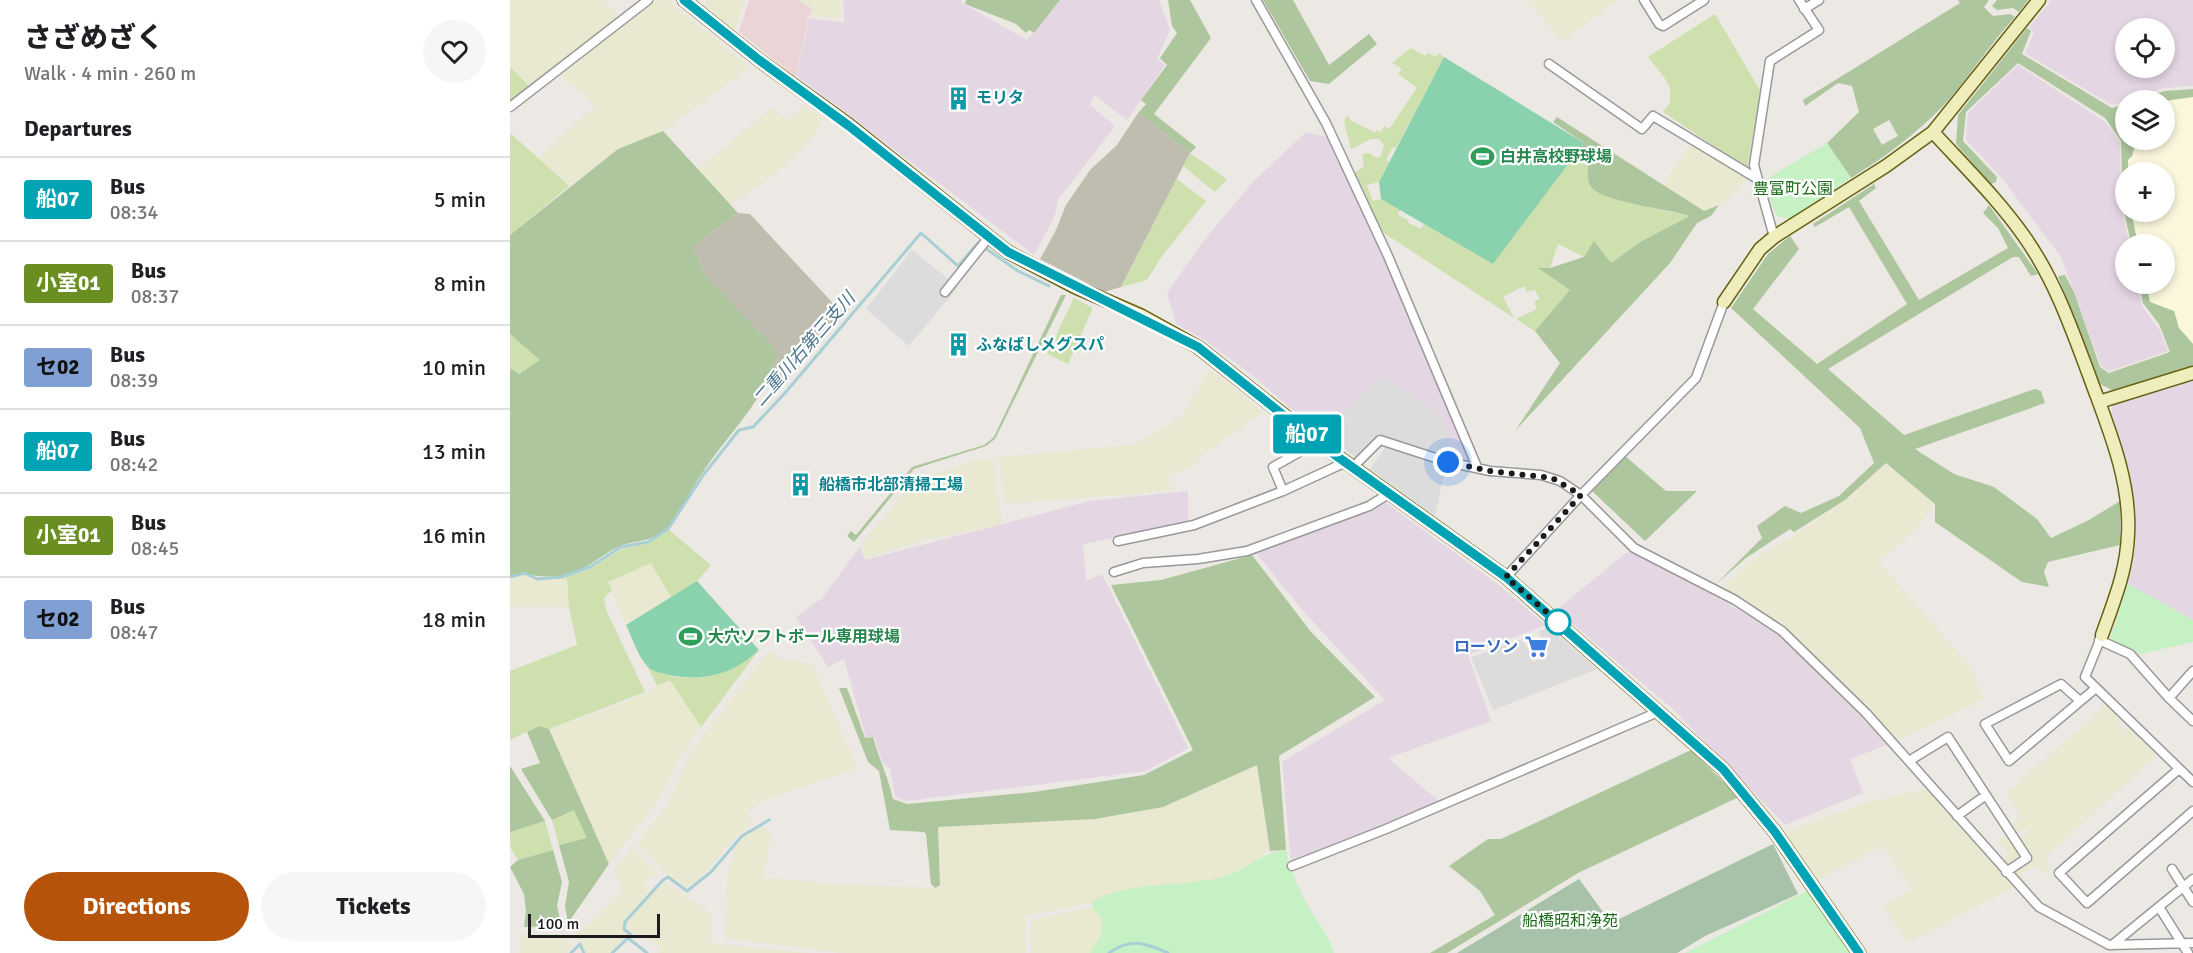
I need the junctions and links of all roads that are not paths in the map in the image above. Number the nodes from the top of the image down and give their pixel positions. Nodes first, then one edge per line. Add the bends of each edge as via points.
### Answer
1 (648, 0) edge
2 (684, 0) edge
3 (1256, 0) edge
4 (1644, 0) edge
5 (1704, 0) edge
6 (1799, 0) edge
7 (1819, 0) edge
8 (2039, 0) edge
9 (1804, 9) junction
10 (1549, 64) dead end
11 (510, 108) edge
12 (1933, 132) junction
13 (1756, 178) junction
14 (989, 237) junction
15 (1774, 237) junction
16 (945, 292) dead end
17 (1724, 302) joint
18 (2193, 373) edge
19 (2099, 402) junction
20 (1317, 442) junction
21 (1349, 464) junction
22 (1477, 467) junction
23 (1283, 491) junction
24 (1390, 493) junction
25 (1581, 495) junction
26 (1118, 541) dead end
27 (1114, 572) dead end
28 (1506, 577) junction
29 (2100, 638) junction
30 (2193, 671) edge
31 (2096, 688) junction
32 (2169, 698) junction
33 (2080, 701) junction
34 (1658, 712) junction
35 (2193, 721) edge
36 (1909, 761) junction
37 (2179, 769) junction
38 (2193, 782) edge
39 (1986, 795) junction
40 (2193, 811) edge
41 (1957, 816) junction
42 (1292, 866) dead end
43 (2172, 869) dead end
44 (2006, 872) junction
45 (2193, 879) edge
46 (2183, 887) junction
47 (2193, 902) edge
48 (2159, 907) junction
49 (2182, 943) junction
50 (2193, 943) edge
51 (2149, 944) junction
52 (2116, 948) edge
53 (1858, 953) edge
54 (2154, 953) edge
55 (2188, 953) edge

1 - 11 street
2 - 14 main road
3 - 22 street via 1326,123 1388,256
4 - 5 street via 1664,26
6 - 9 street
7 - 9 street
8 - 12 main road
9 - 13 street via 1819,30 1770,61 1754,165
10 - 13 street via 1642,129 1653,116
12 - 15 main road
12 - 19 main road via 2009,216 2039,258 2060,299
13 - 15 street
14 - 16 street
14 - 20 main road via 1024,262 1142,316 1198,347
15 - 17 main road via 1760,249
17 - 25 street via 1696,378
18 - 19 main road
19 - 29 main road via 2122,472 2128,531 2122,579
20 - 21 main road
20 - 23 street via 1273,467
21 - 22 street via 1380,440
21 - 23 street
21 - 24 main road
22 - 25 street via 1552,478
23 - 26 street via 1194,525
24 - 27 street via 1369,506 1247,551 1198,560 1143,563
24 - 28 main road
25 - 28 street
25 - 36 street via 1634,548 1773,623 1866,713
28 - 34 main road
29 - 31 street via 2085,677
29 - 32 street via 2130,654
30 - 32 street
31 - 33 street
31 - 37 street
32 - 35 street
33 - 33 street via 2009,761 1984,724 2061,684
34 - 42 street
34 - 53 main road via 1723,769 1751,801
36 - 39 street via 1948,737
36 - 41 street
37 - 38 street
37 - 40 street via 2059,873 2087,903
39 - 41 street
39 - 44 street via 2027,858
41 - 44 street
43 - 46 street
44 - 52 street via 2048,914
45 - 46 street
46 - 47 street
46 - 48 street
48 - 49 street
48 - 52 street
49 - 50 street
49 - 51 street
49 - 55 street
51 - 52 street
51 - 54 street

